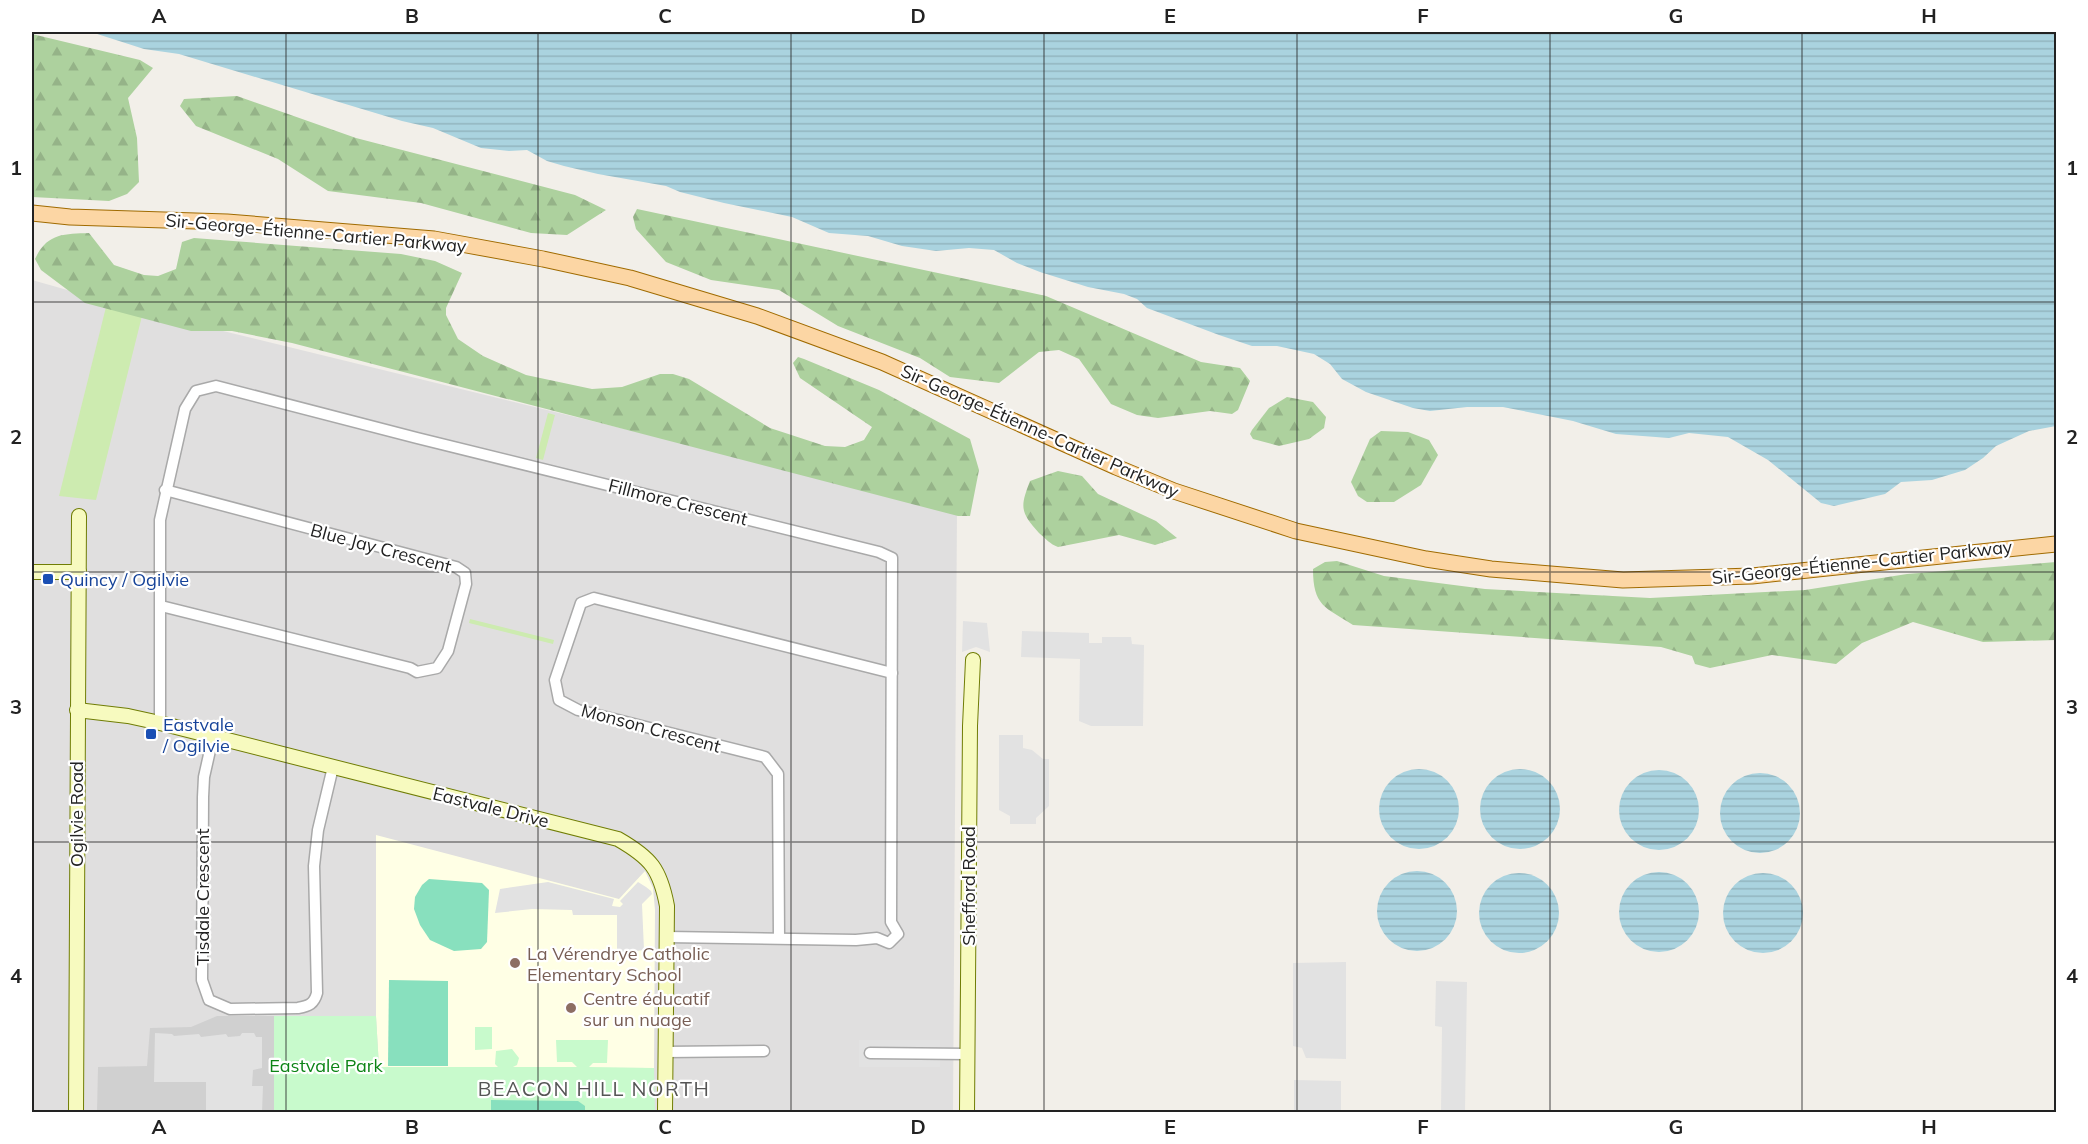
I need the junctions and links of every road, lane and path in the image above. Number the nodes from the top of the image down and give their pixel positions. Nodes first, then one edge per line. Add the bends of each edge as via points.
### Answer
1 (32, 213) edge
2 (165, 490) junction
3 (79, 516) dead end
4 (2056, 544) edge
5 (32, 572) edge
6 (79, 572) junction
7 (161, 606) junction
8 (973, 660) dead end
9 (892, 673) junction
10 (77, 710) junction
11 (160, 723) junction
12 (213, 737) junction
13 (333, 768) junction
14 (667, 937) junction
15 (779, 938) junction
16 (764, 1051) dead end
17 (665, 1052) junction
18 (870, 1053) dead end
19 (968, 1054) junction
20 (76, 1113) edge
21 (665, 1113) edge
22 (967, 1113) edge

1 - 4 main road, Sir-George-Étienne-Cartier Parkway via 228,222 434,239 630,278 757,316 882,362 1174,491 1278,526 1426,559 1491,569 1623,580 1752,576
2 - 7 street, Fillmore Crescent via 160,520
2 - 7 street, Blue Jay Crescent via 456,567 465,573 466,584 448,651 437,668 417,672
2 - 9 street, Fillmore Crescent via 185,409 196,390 216,386 879,552 892,558
3 - 6 street, Ogilvie Road
5 - 6 street
6 - 10 street, Ogilvie Road
7 - 11 street, Fillmore Crescent
8 - 19 street, Shefford Road
9 - 15 street, Fillmore Crescent via 891,922 898,934 889,943 877,938
9 - 15 street, Monson Crescent via 594,598 581,603 555,680 559,700 578,710 765,757 778,774
10 - 11 street, Eastvale Drive
10 - 20 street, Ogilvie Road
11 - 12 street, Eastvale Drive
12 - 13 street, Eastvale Drive
12 - 13 street, Tisdale Crescent via 203,797 202,980 209,1000 230,1009 298,1008 315,1000 314,866
13 - 14 street, Eastvale Drive via 618,839 638,850 659,874 667,906
14 - 15 street, Fillmore Crescent
14 - 17 street, Eastvale Drive
16 - 17 street
17 - 21 street, Eastvale Drive
18 - 19 street
19 - 22 street, Shefford Road

